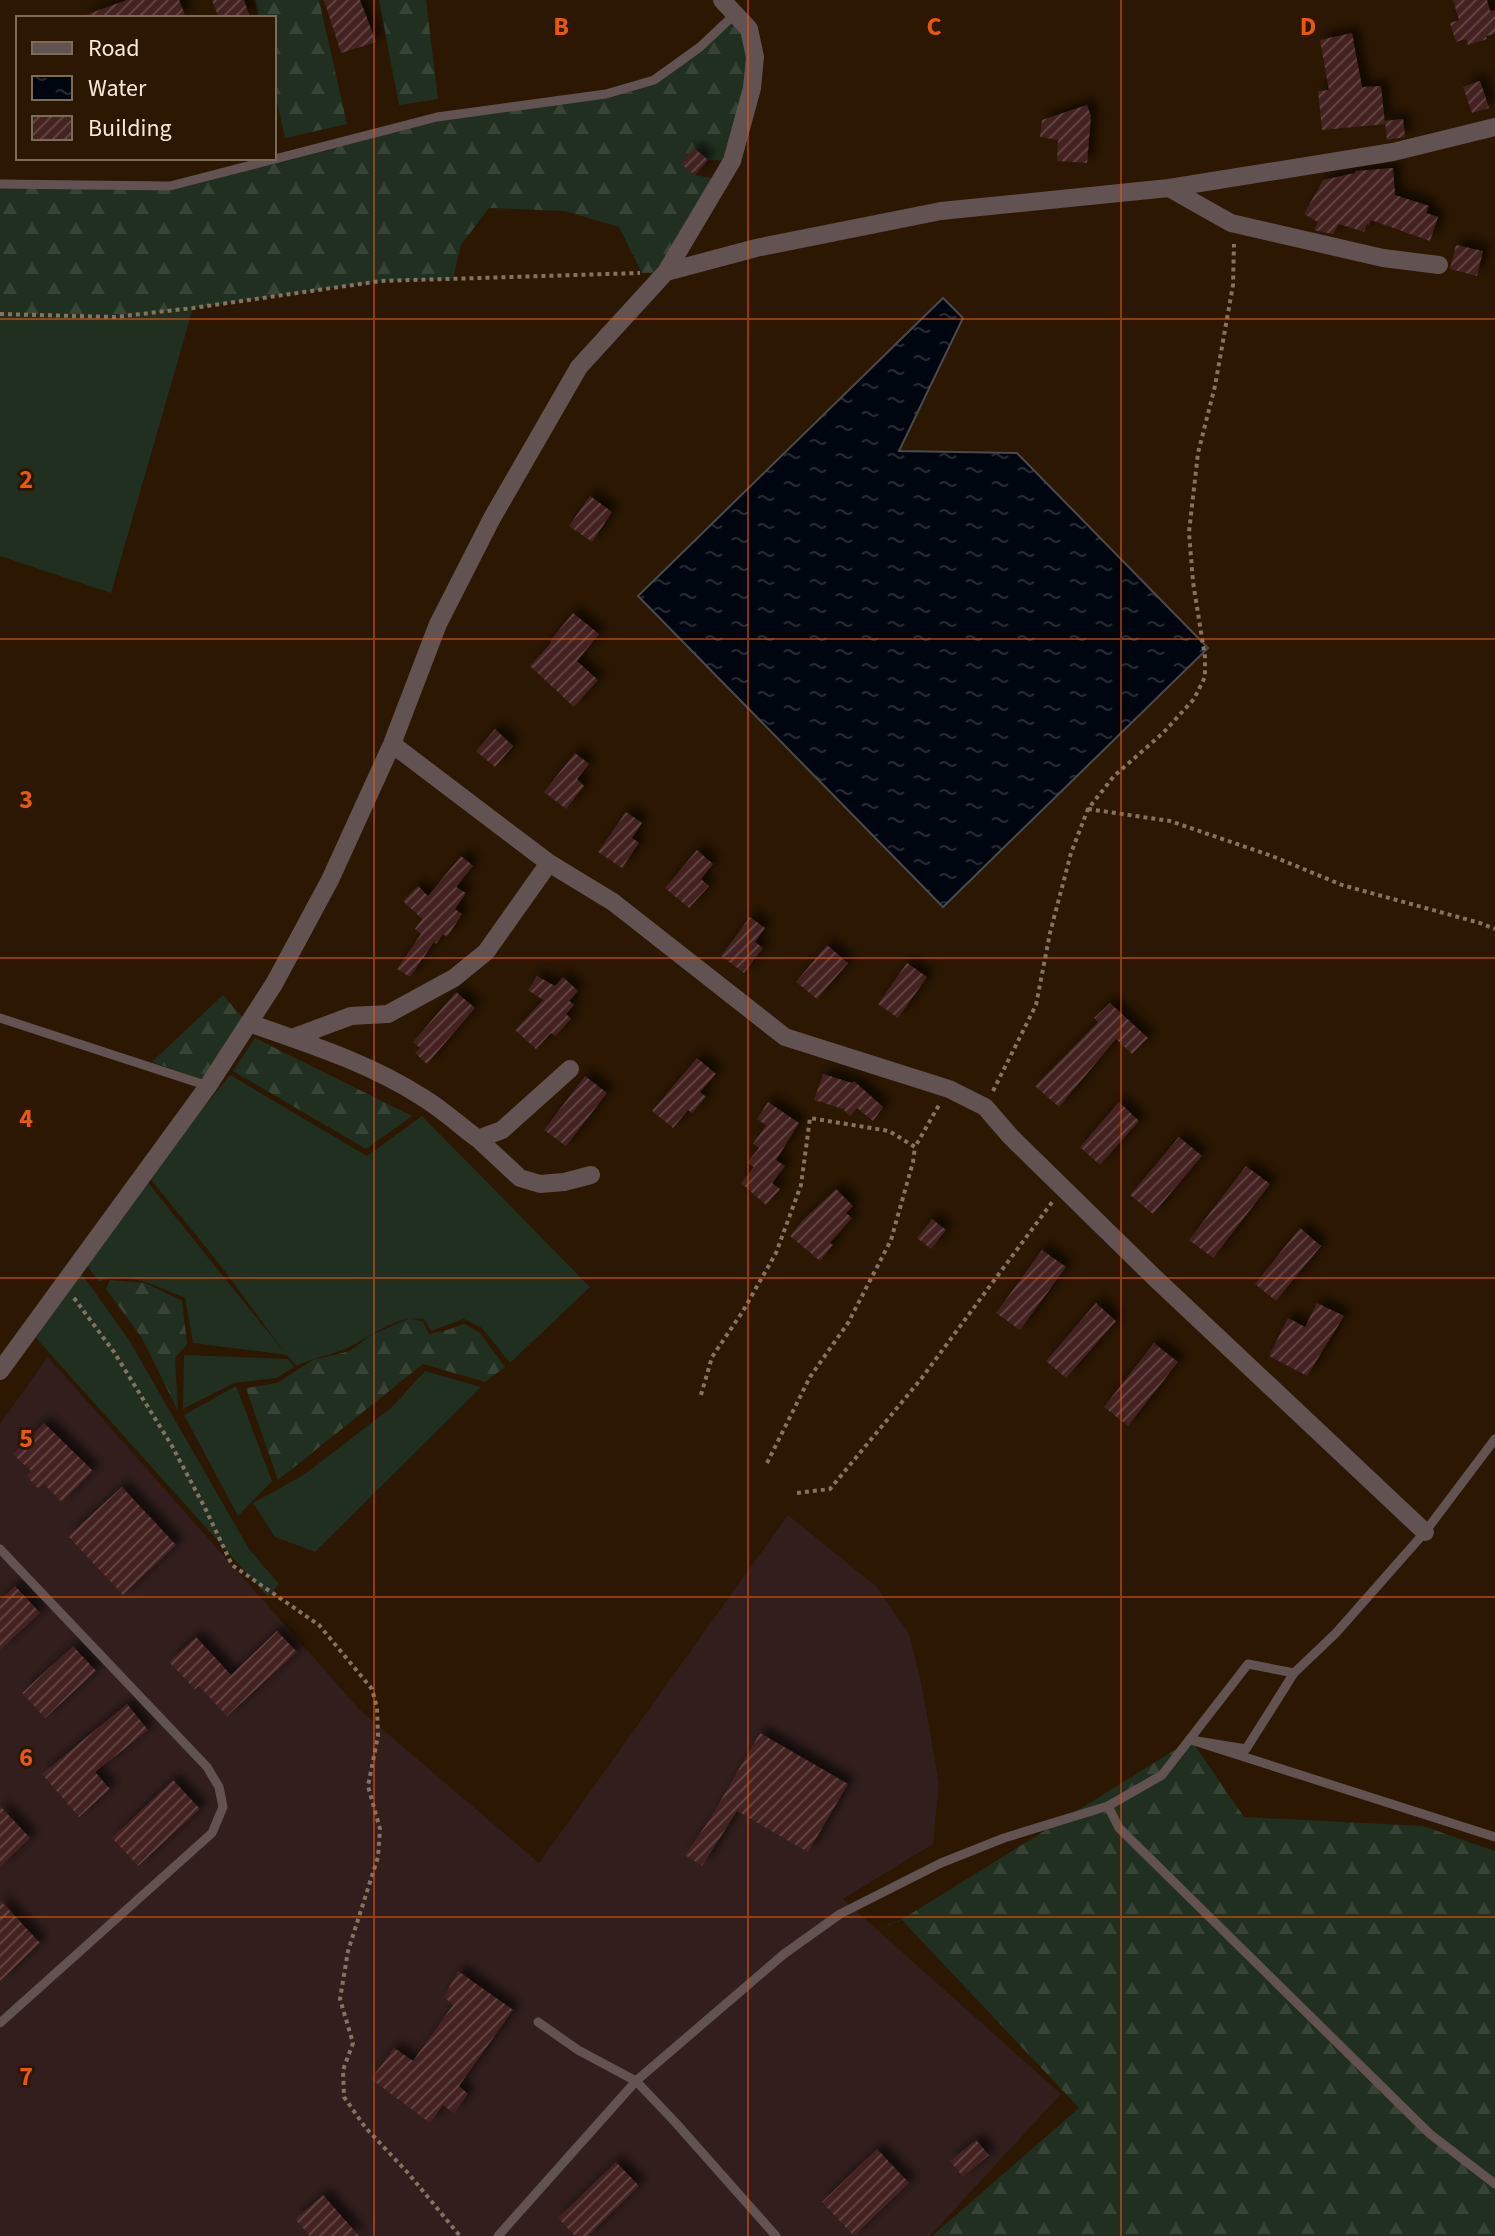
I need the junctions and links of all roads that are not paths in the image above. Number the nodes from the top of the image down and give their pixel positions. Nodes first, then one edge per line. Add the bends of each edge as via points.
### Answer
1 (728, 7) edge
2 (1495, 127) edge
3 (276, 159) edge
4 (271, 160) edge
5 (0, 184) edge
6 (1169, 188) junction
7 (1439, 265) dead end
8 (666, 272) junction
9 (392, 744) junction
10 (549, 863) junction
11 (0, 1018) edge
12 (249, 1023) junction
13 (292, 1038) junction
14 (570, 1069) dead end
15 (208, 1086) junction
16 (478, 1139) junction
17 (591, 1175) dead end
18 (0, 1371) edge
19 (1495, 1439) edge
20 (1425, 1532) junction
21 (0, 1549) edge
22 (1294, 1673) junction
23 (1191, 1740) junction
24 (1108, 1806) junction
25 (1495, 1837) edge
26 (538, 2022) dead end
27 (0, 2023) edge
28 (636, 2081) junction
29 (1495, 2184) edge
30 (498, 2236) edge
31 (776, 2236) edge

1 - 3 lane via 700,47 654,80 606,94 437,117
1 - 8 street via 749,29 755,57 752,88 732,161
2 - 6 street via 1393,152
4 - 5 lane via 170,186
6 - 7 street via 1231,223 1383,258
6 - 8 street via 941,211
8 - 9 street via 579,367 438,624
9 - 10 street
9 - 12 street via 330,880
10 - 13 street via 486,952 454,978 388,1014 351,1016
10 - 20 street via 613,902 785,1037 949,1089 985,1107 1190,1311
11 - 15 lane
12 - 13 street
12 - 15 street
13 - 16 street via 367,1067 423,1098
14 - 16 street via 502,1130
15 - 18 street
16 - 17 street via 520,1178 540,1184
19 - 20 lane
20 - 22 lane
21 - 27 lane via 207,1767 223,1807 212,1833
22 - 23 lane via 1248,1664
22 - 23 lane via 1246,1749
23 - 24 lane via 1162,1775
23 - 25 lane
24 - 28 lane via 941,1863 840,1914 784,1954
24 - 29 lane via 1119,1828 1430,2134
26 - 28 lane
28 - 30 lane
28 - 31 lane

